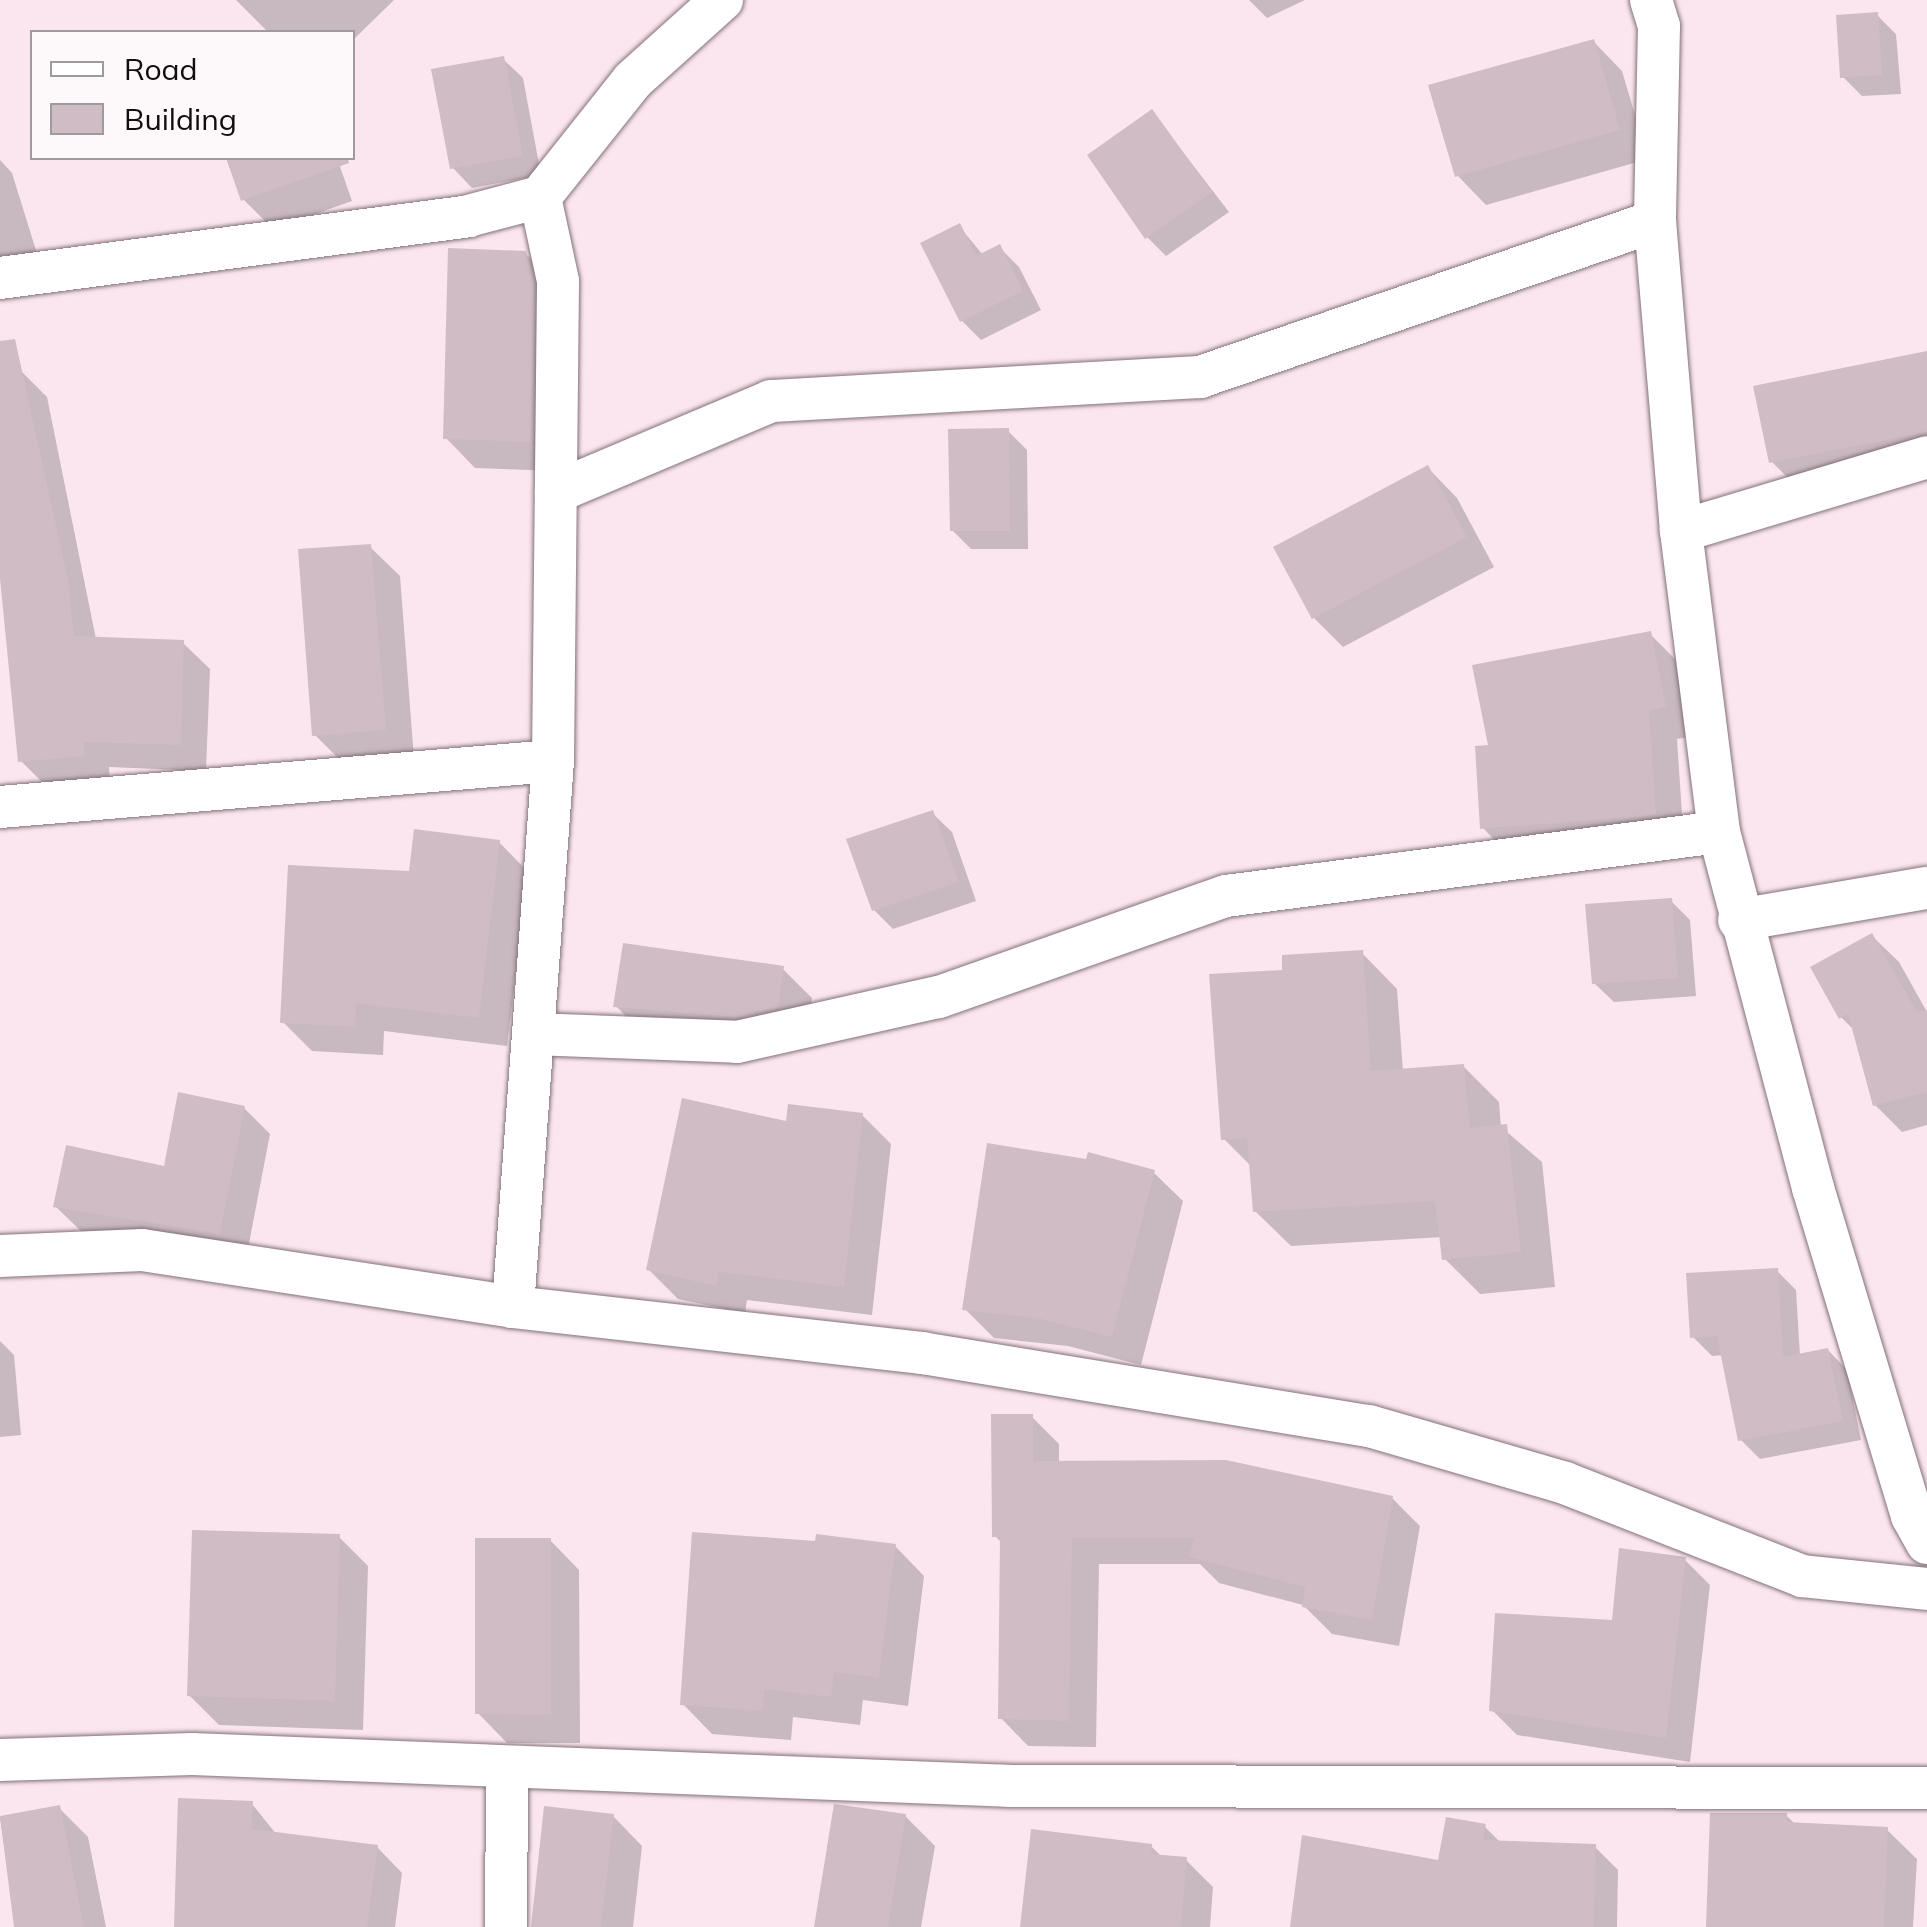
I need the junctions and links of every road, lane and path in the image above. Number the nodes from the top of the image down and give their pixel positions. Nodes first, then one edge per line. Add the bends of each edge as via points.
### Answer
1 (722, 0) edge
2 (1651, 0) edge
3 (540, 197) junction
4 (1655, 221) junction
5 (0, 278) edge
6 (1927, 457) edge
7 (556, 492) junction
8 (1681, 531) junction
9 (553, 761) junction
10 (0, 807) edge
11 (1719, 832) junction
12 (1927, 888) edge
13 (1739, 920) junction
14 (533, 1034) junction
15 (0, 1256) edge
16 (513, 1308) junction
17 (1922, 1525) edge
18 (1927, 1589) edge
19 (0, 1760) edge
20 (507, 1767) junction
21 (1927, 1788) edge
22 (506, 1927) edge

1 - 3 street via 634,80
2 - 4 street via 1659,26
3 - 5 street via 468,216
3 - 7 street via 558,281
4 - 7 street via 1200,377 771,400
4 - 8 street
6 - 8 street
7 - 9 street
8 - 11 street
9 - 10 street
9 - 14 street
11 - 13 street
11 - 14 street via 1226,896 940,998 736,1042
12 - 13 street
13 - 17 street
14 - 16 street
15 - 16 street via 142,1250
16 - 18 street via 922,1352 1368,1426 1566,1483 1802,1576
19 - 20 street via 192,1754
20 - 21 street via 1012,1786
20 - 22 street

